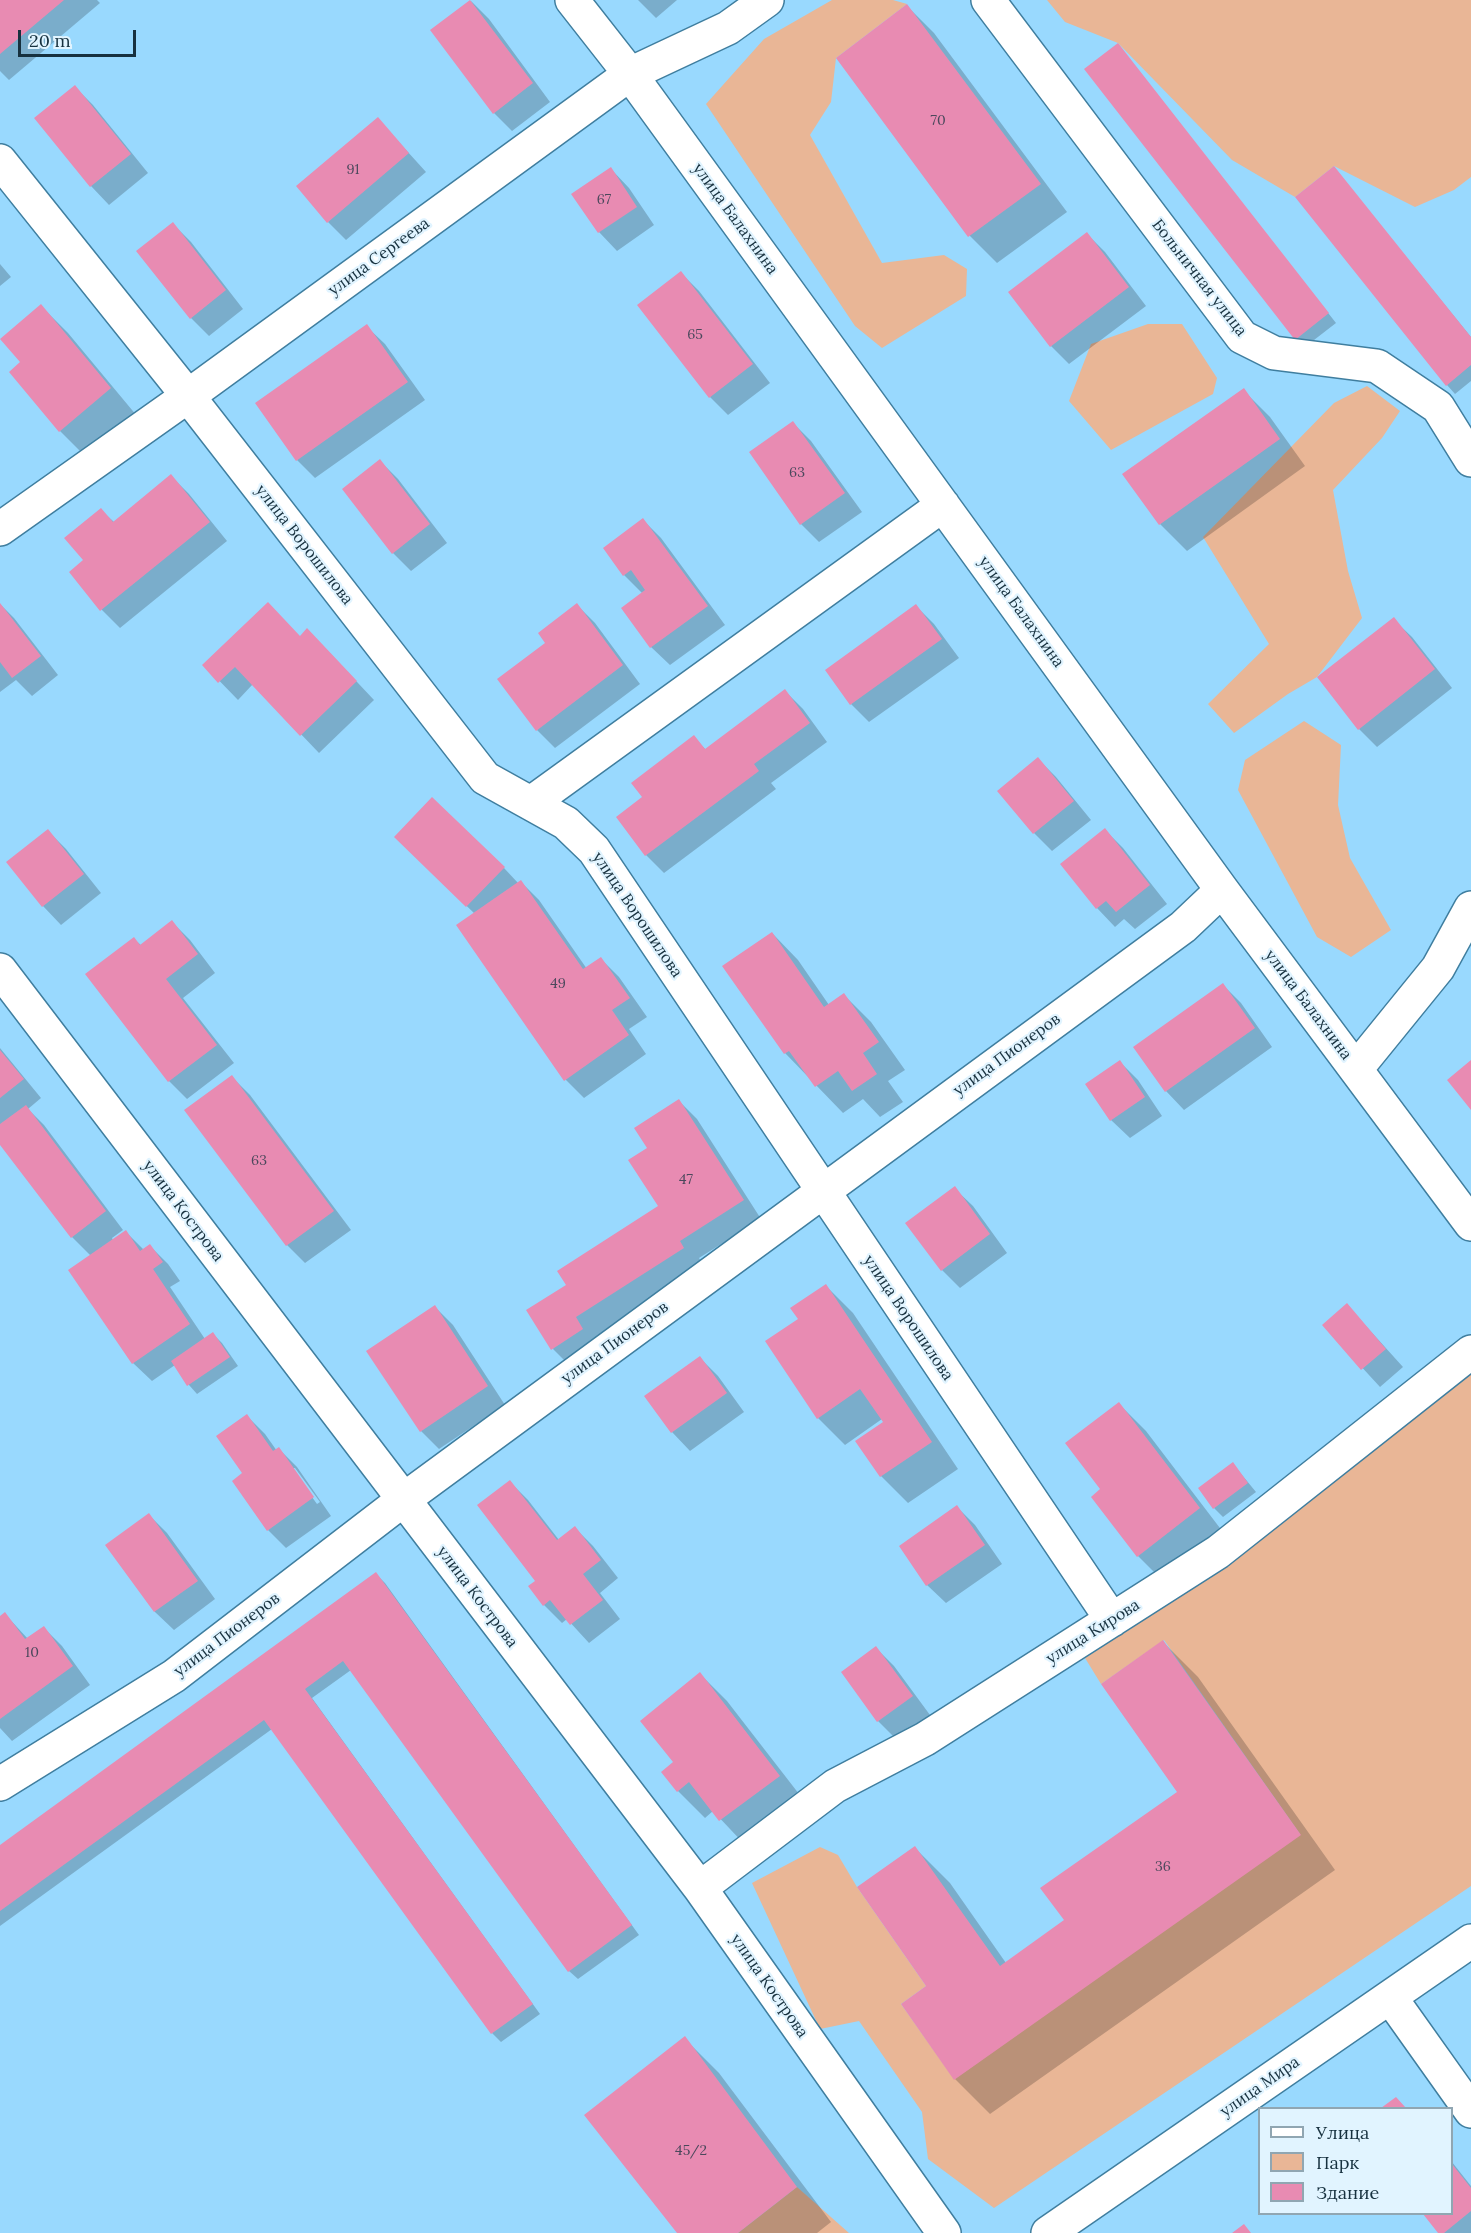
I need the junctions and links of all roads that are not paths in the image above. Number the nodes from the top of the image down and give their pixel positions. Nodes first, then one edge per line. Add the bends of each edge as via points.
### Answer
1 (572, 0) edge
2 (767, 0) edge
3 (988, 0) edge
4 (630, 75) junction
5 (0, 161) edge
6 (188, 396) junction
7 (1471, 460) edge
8 (943, 505) junction
9 (0, 529) edge
10 (531, 803) junction
11 (1222, 890) junction
12 (1471, 908) edge
13 (0, 970) edge
14 (1356, 1070) junction
15 (822, 1191) junction
16 (1471, 1224) edge
17 (1471, 1352) edge
18 (403, 1500) junction
19 (1112, 1620) junction
20 (0, 1784) edge
21 (700, 1888) junction
22 (1471, 1941) edge
23 (1390, 1997) junction
24 (1471, 2111) edge
25 (944, 2233) edge
26 (1048, 2233) edge

1 - 4 street, улица Балахнина
2 - 4 street, улица Сергеева via 728,28
3 - 7 street, Больничная улица via 1242,337 1274,354 1377,366 1438,407
4 - 6 street, улица Сергеева
4 - 8 street, улица Балахнина
5 - 6 street, улица Ворошилова
6 - 9 street, улица Сергеева
6 - 10 street, улица Ворошилова via 485,778
8 - 10 street
8 - 11 street, улица Балахнина
10 - 15 street, улица Ворошилова via 566,823 594,850
11 - 14 street, улица Балахнина
11 - 15 street, улица Пионеров via 1183,927
12 - 14 street via 1438,968
13 - 18 street, улица Кострова
14 - 16 street, улица Балахнина
15 - 18 street, улица Пионеров
15 - 19 street, улица Ворошилова
17 - 19 street, улица Кирова via 1218,1552
18 - 20 street, улица Пионеров via 174,1676
18 - 21 street, улица Кострова
19 - 21 street, улица Кирова via 925,1739 835,1786
21 - 25 street, улица Кострова
22 - 23 street, улица Мира
23 - 24 street
23 - 26 street, улица Мира

